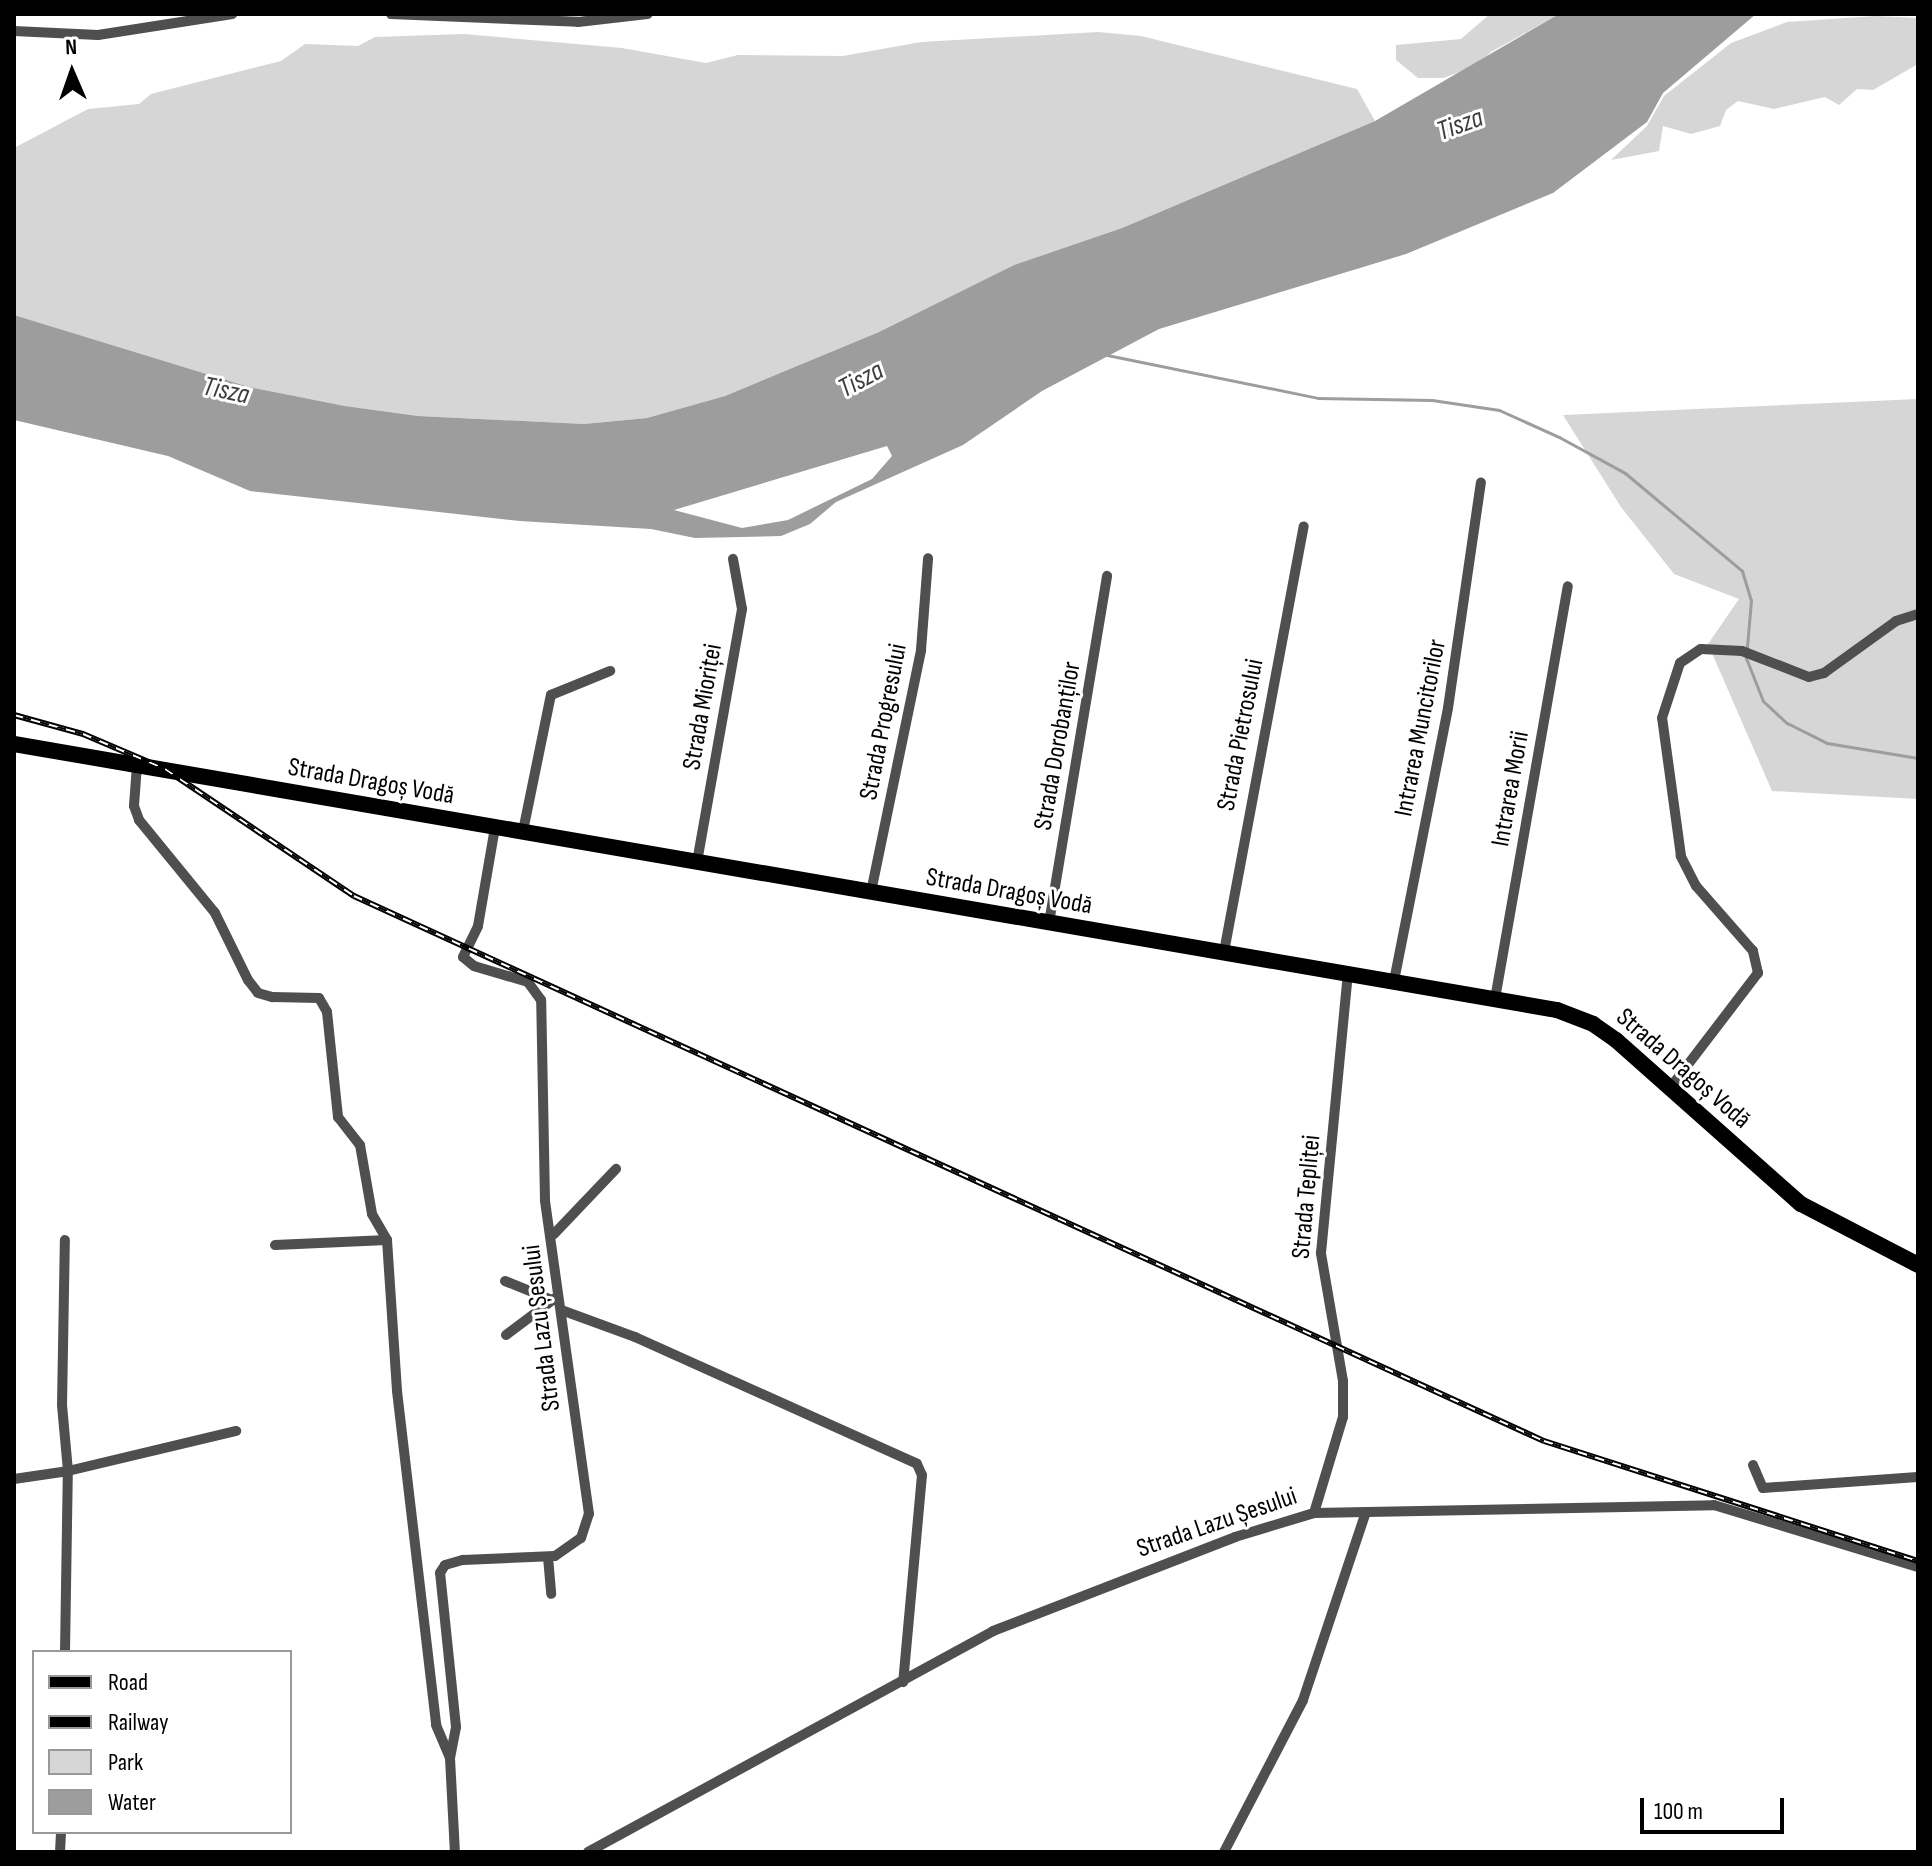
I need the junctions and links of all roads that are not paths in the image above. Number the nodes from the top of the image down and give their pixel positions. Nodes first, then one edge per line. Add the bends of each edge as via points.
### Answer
1 (229, 14) edge
2 (391, 14) edge
3 (648, 14) edge
4 (14, 31) edge
5 (1481, 482) dead end
6 (1304, 526) dead end
7 (928, 558) dead end
8 (733, 559) dead end
9 (1107, 576) dead end
10 (1568, 586) dead end
11 (1918, 614) edge
12 (610, 671) dead end
13 (14, 744) edge
14 (137, 765) junction
15 (495, 828) junction
16 (523, 831) junction
17 (697, 862) junction
18 (871, 892) junction
19 (1049, 923) junction
20 (1224, 952) junction
21 (1348, 974) junction
22 (1394, 981) junction
23 (1495, 999) junction
24 (1670, 1088) junction
25 (616, 1169) dead end
26 (554, 1234) junction
27 (65, 1240) dead end
28 (387, 1240) junction
29 (275, 1245) dead end
30 (1918, 1265) edge
31 (505, 1281) dead end
32 (555, 1298) junction
33 (564, 1311) junction
34 (506, 1335) dead end
35 (236, 1431) dead end
36 (1753, 1465) dead end
37 (68, 1471) junction
38 (1918, 1477) edge
39 (14, 1479) edge
40 (1314, 1513) junction
41 (1365, 1515) junction
42 (548, 1557) junction
43 (1918, 1567) edge
44 (551, 1594) dead end
45 (65, 1650) edge
46 (903, 1682) junction
47 (450, 1758) junction
48 (455, 1852) edge
49 (588, 1852) edge
50 (1224, 1852) edge

1 - 4 street via 98,35
2 - 3 street via 578,22
5 - 22 street, Intrarea Muncitorilor via 1453,678
6 - 20 street, Strada Pietrosului
7 - 18 street, Strada Progresului via 921,650
8 - 17 street, Strada Mioriței via 742,609
9 - 19 street, Strada Dorobanților
10 - 23 street, Intrarea Morii
11 - 24 street via 1896,621 1824,673 1809,677 1747,652 1701,649 1689,654 1663,705 1662,742 1681,856 1696,886 1753,951 1758,973
12 - 16 street via 551,695
13 - 14 main road, Strada Dragoș Vodă
14 - 15 main road, Strada Dragoș Vodă
14 - 28 street, Strada Lazu Șesului via 134,806 139,820 215,913 258,993 307,995 325,1005 338,1117 360,1145 372,1214
15 - 16 main road, Strada Dragoș Vodă
15 - 26 street, Strada Lazu Șesului via 478,926 463,957 474,966 528,982 541,1000 544,1175
16 - 17 main road, Strada Dragoș Vodă
17 - 18 main road, Strada Dragoș Vodă
18 - 19 main road, Strada Dragoș Vodă
19 - 20 main road, Strada Dragoș Vodă
20 - 21 main road, Strada Dragoș Vodă
21 - 22 main road, Strada Dragoș Vodă
21 - 40 street, Strada Tepliței via 1321,1253 1343,1381 1343,1417
22 - 23 main road, Strada Dragoș Vodă
23 - 24 main road, Strada Dragoș Vodă via 1543,1007 1593,1024
24 - 30 main road, Strada Dragoș Vodă via 1801,1204
25 - 26 street
26 - 32 street, Strada Lazu Șesului
27 - 37 street via 62,1405
28 - 29 street
28 - 47 street, Strada Lazu Șesului via 397,1391 436,1725
31 - 32 street
32 - 33 street, Strada Lazu Șesului
32 - 34 street
33 - 42 street, Strada Lazu Șesului via 589,1514 581,1538
33 - 46 street via 635,1337 917,1464 922,1475
35 - 37 street
36 - 38 street via 1763,1488
37 - 39 street
37 - 45 street
40 - 41 street, Strada Lazu Șesului
40 - 46 street, Strada Lazu Șesului via 1056,1605 993,1631
41 - 43 street, Strada Lazu Șesului via 1714,1505
41 - 50 street via 1303,1700
42 - 44 street
42 - 47 street, Strada Lazu Șesului via 463,1560 445,1565 440,1573 456,1727
46 - 49 street, Strada Lazu Șesului via 768,1750
47 - 48 street, Strada Lazu Șesului

